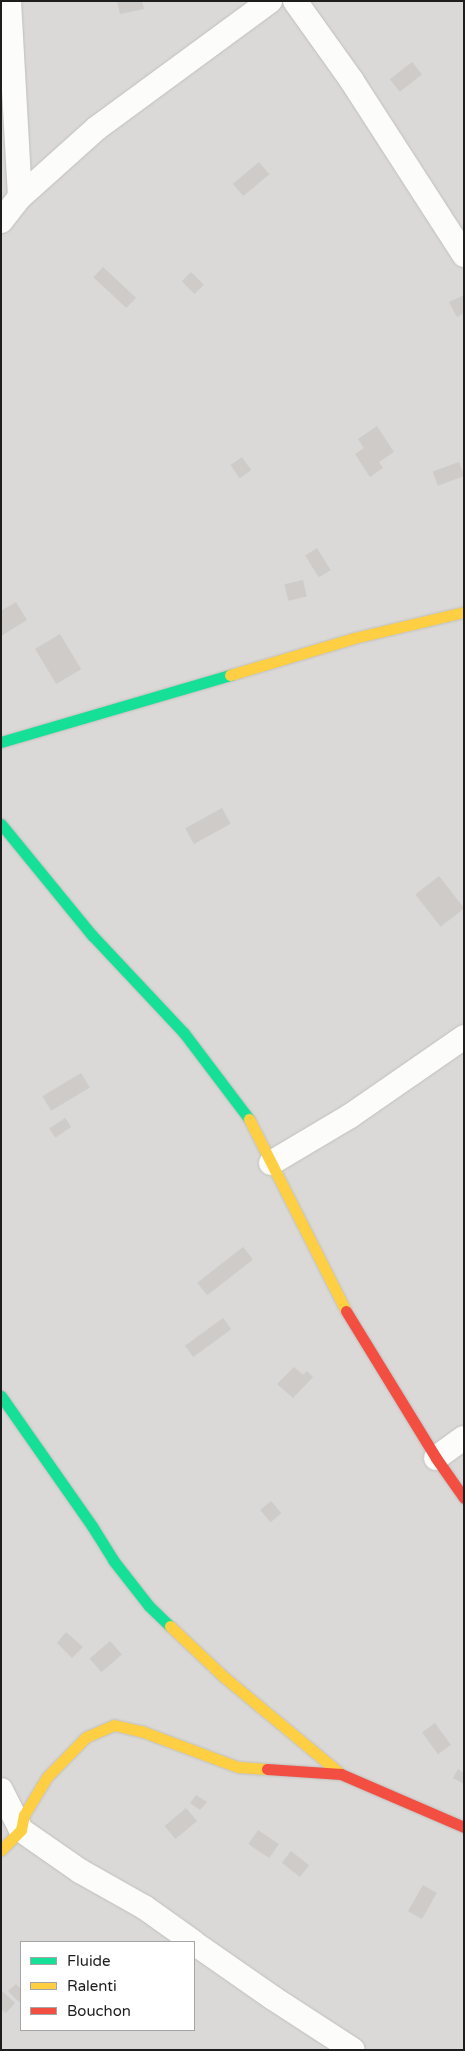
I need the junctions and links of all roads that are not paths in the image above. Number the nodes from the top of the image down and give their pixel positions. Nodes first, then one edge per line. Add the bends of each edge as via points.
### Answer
1 (9, 1) edge
2 (270, 1) edge
3 (295, 1) edge
4 (20, 197) junction
5 (1, 221) edge
6 (464, 255) edge
7 (464, 612) edge
8 (1, 742) edge
9 (1, 824) edge
10 (464, 1037) edge
11 (271, 1163) junction
12 (1, 1396) edge
13 (464, 1438) edge
14 (436, 1458) junction
15 (464, 1498) edge
16 (341, 1774) junction
17 (1, 1790) edge
18 (464, 1827) edge
19 (21, 1830) junction
20 (1, 1850) edge
21 (190, 1941) edge
22 (195, 1944) edge
23 (353, 2050) edge

1 - 4 street
2 - 4 street via 97,128
3 - 6 street via 358,89
4 - 5 street
7 - 8 street via 354,638
9 - 11 street via 92,935 184,1033 249,1119
10 - 11 street via 350,1116
11 - 14 street via 341,1303
12 - 16 street via 113,1560 149,1606 224,1677
13 - 14 street
14 - 15 street
16 - 18 street
16 - 19 street via 238,1767 141,1731 114,1725 86,1737 47,1777 24,1815
17 - 19 street
19 - 20 street
19 - 21 street
22 - 23 street

